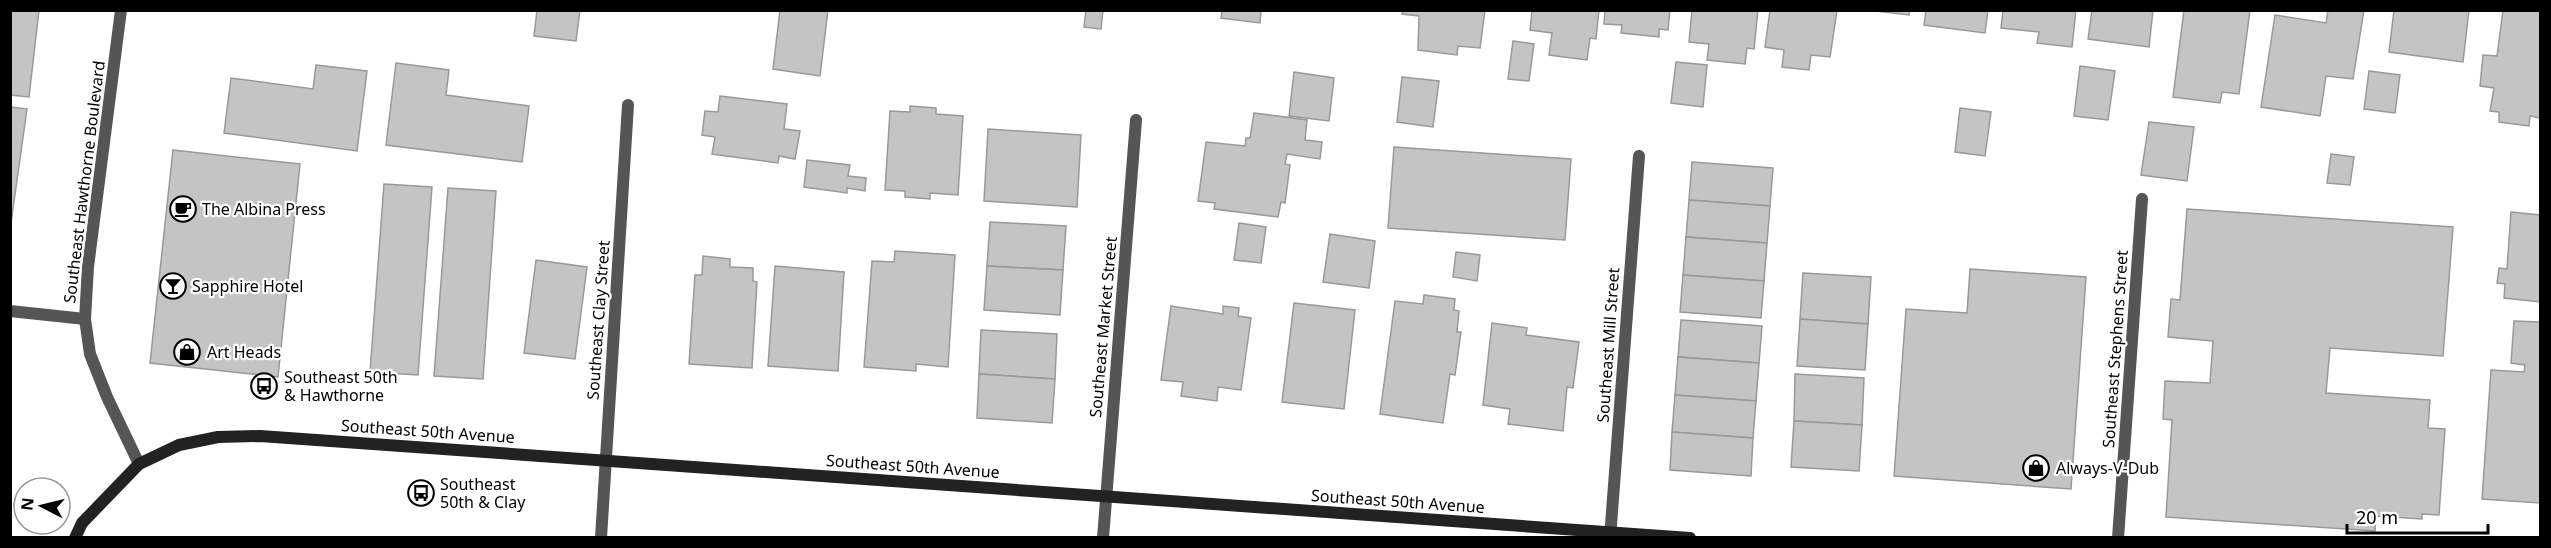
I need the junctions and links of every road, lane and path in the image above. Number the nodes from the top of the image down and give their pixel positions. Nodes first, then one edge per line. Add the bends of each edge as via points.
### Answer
1 (121, 10) edge
2 (628, 105) dead end
3 (1136, 120) dead end
4 (1639, 156) dead end
5 (2142, 199) dead end
6 (10, 311) edge
7 (85, 319) junction
8 (607, 460) junction
9 (139, 464) junction
10 (1105, 497) junction
11 (1610, 535) edge
12 (75, 537) edge
13 (601, 537) edge
14 (1103, 537) edge
15 (1690, 537) edge
16 (2118, 537) edge

1 - 7 street, Southeast Hawthorne Boulevard via 88,267
2 - 8 street, Southeast Clay Street
3 - 10 street, Southeast Market Street
4 - 11 street, Southeast Mill Street
5 - 16 street, Southeast Stephens Street
6 - 7 street
7 - 9 street, Southeast Hawthorne Boulevard via 90,354
8 - 9 main road, Southeast 50th Avenue via 260,436 218,437 179,445
8 - 10 main road, Southeast 50th Avenue
8 - 13 street, Southeast Clay Street
9 - 12 main road via 82,523
10 - 11 main road, Southeast 50th Avenue
10 - 14 street, Southeast Market Street
11 - 15 main road, Southeast 50th Avenue

